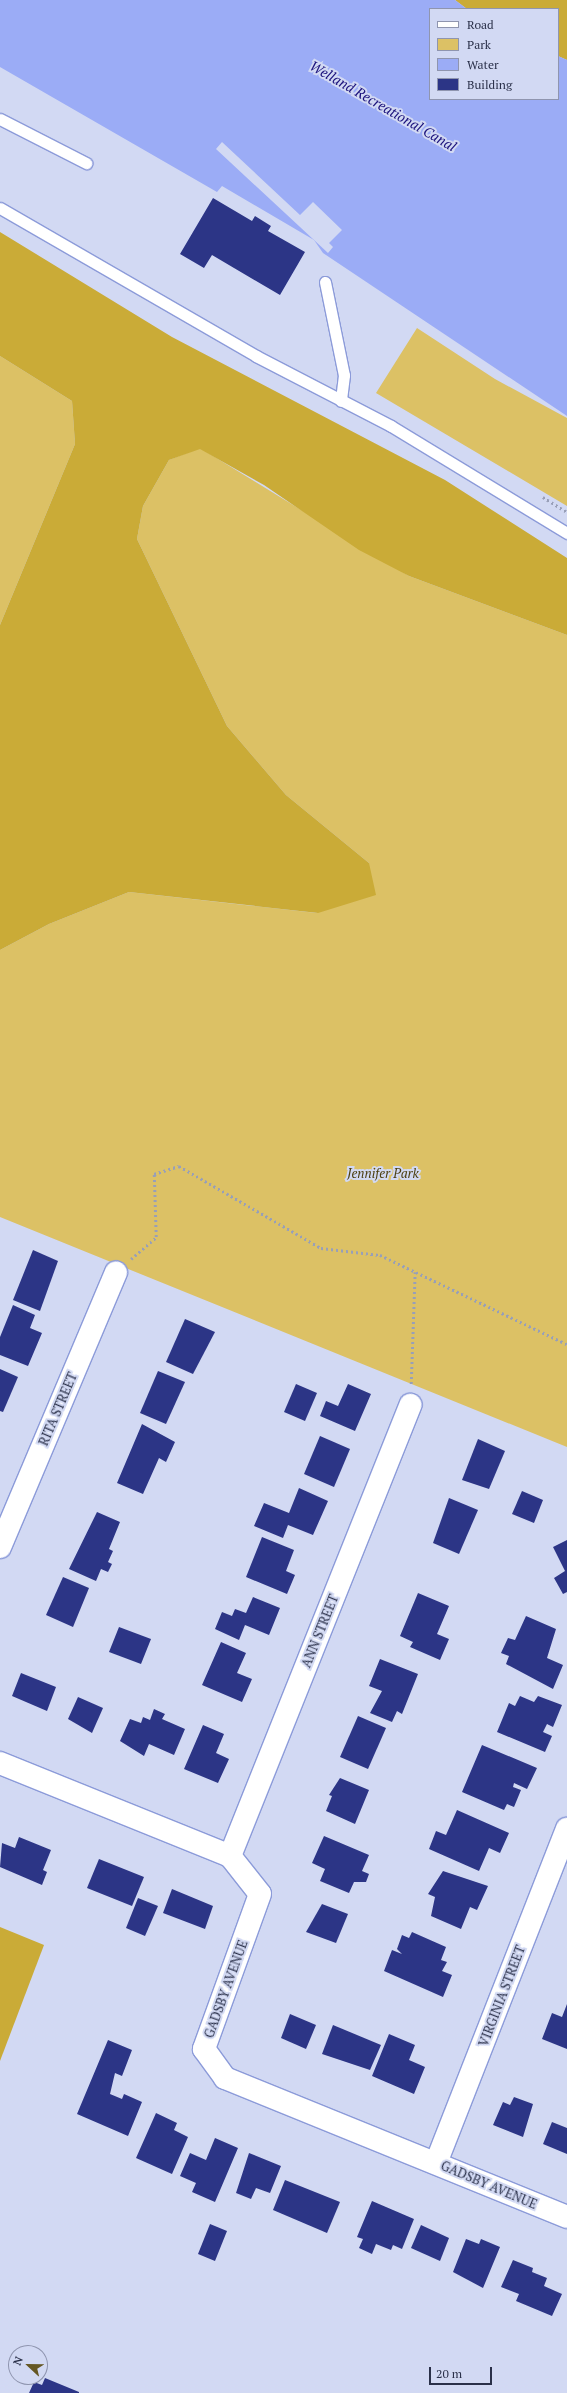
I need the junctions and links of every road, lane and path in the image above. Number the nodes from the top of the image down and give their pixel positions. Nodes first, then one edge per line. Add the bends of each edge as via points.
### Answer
1 (0, 119) edge
2 (86, 163) dead end
3 (0, 208) edge
4 (325, 282) dead end
5 (341, 401) junction
6 (567, 533) edge
7 (116, 1272) joint
8 (415, 1272) junction
9 (567, 1344) edge
10 (410, 1405) joint
11 (0, 1547) edge
12 (0, 1763) edge
13 (567, 1829) edge
14 (230, 1856) junction
15 (436, 2163) junction
16 (567, 2217) edge

1 - 2 lane
3 - 5 lane via 256,356
4 - 5 lane via 344,376
5 - 6 lane via 391,426
7 - 8 path via 156,1237 154,1174 179,1166 321,1248 380,1255
7 - 11 street, RITA STREET
8 - 9 path
8 - 10 path
10 - 14 street, ANN STREET
12 - 14 street, GADSBY AVENUE
13 - 15 street, VIRGINIA STREET
14 - 15 street, GADSBY AVENUE via 260,1894 204,2049 225,2078
15 - 16 street, GADSBY AVENUE

